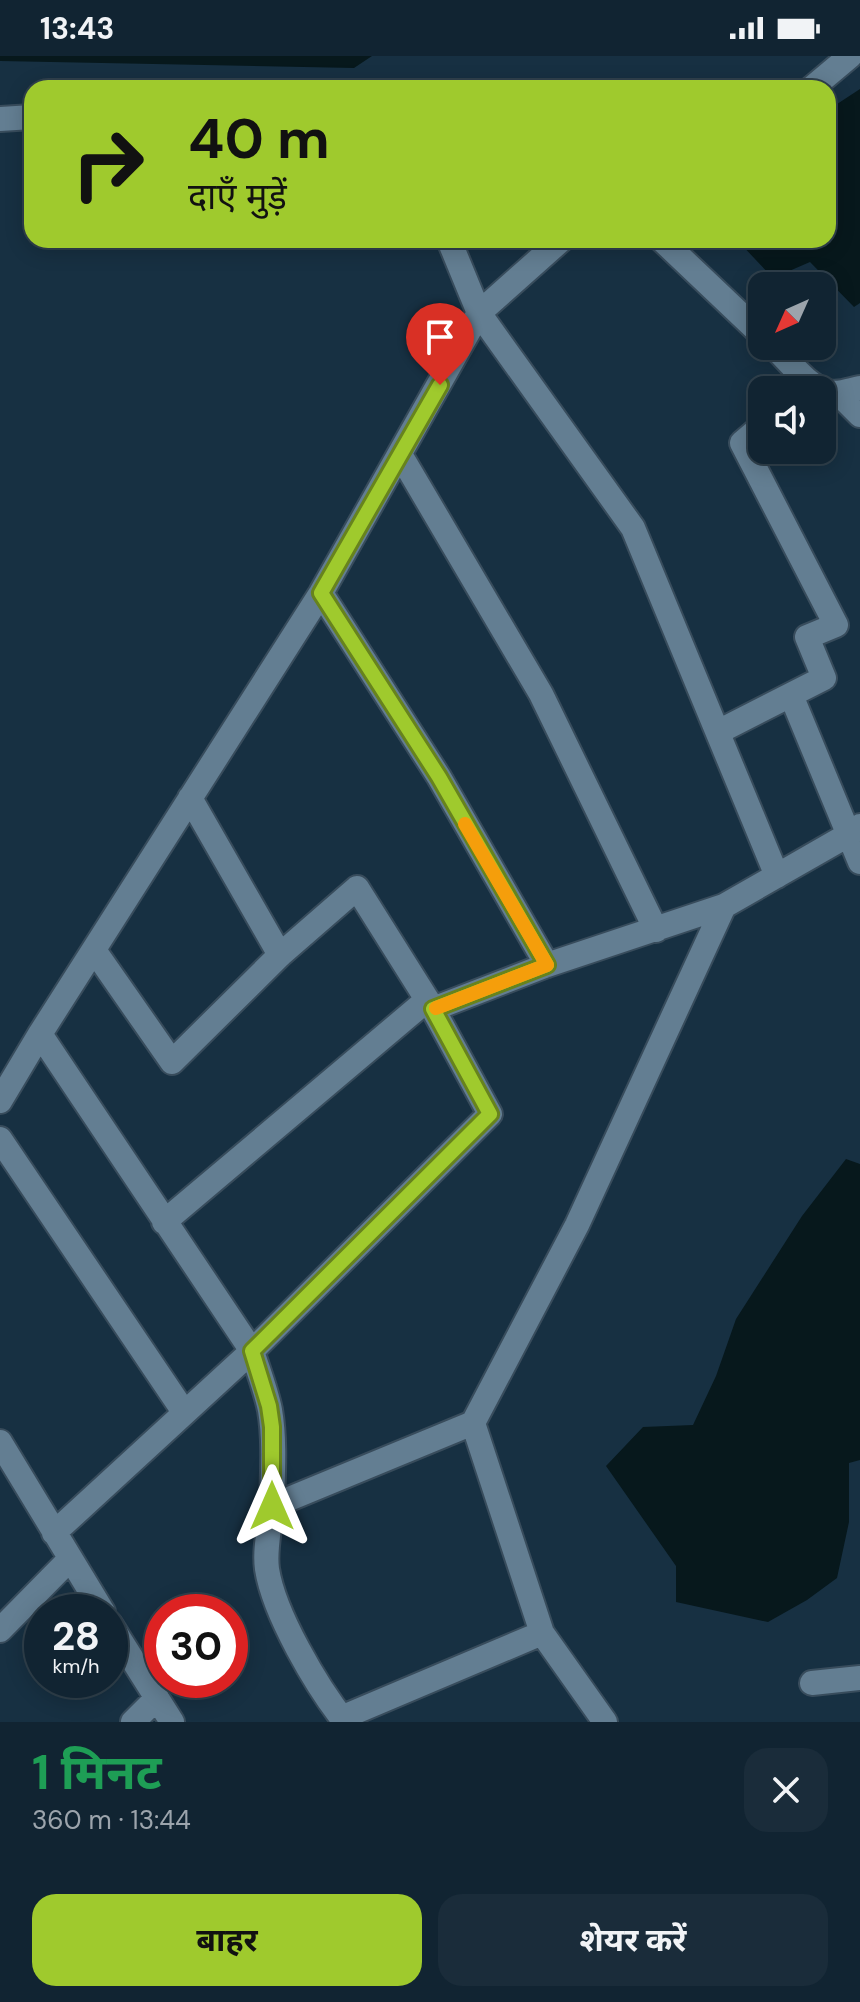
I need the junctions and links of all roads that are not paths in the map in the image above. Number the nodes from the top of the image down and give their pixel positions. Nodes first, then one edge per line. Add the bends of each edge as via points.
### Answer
1 (850, 56) edge
2 (822, 80) edge
3 (24, 118) edge
4 (0, 119) edge
5 (452, 248) edge
6 (552, 248) edge
7 (670, 248) edge
8 (479, 313) junction
9 (748, 322) edge
10 (785, 360) edge
11 (799, 376) edge
12 (849, 390) edge
13 (860, 415) edge
14 (748, 438) edge
15 (748, 455) edge
16 (401, 456) junction
17 (753, 464) edge
18 (321, 593) junction
19 (791, 695) junction
20 (718, 732) junction
21 (190, 798) junction
22 (854, 830) edge
23 (860, 862) edge
24 (777, 876) junction
25 (724, 906) junction
26 (656, 930) junction
27 (94, 950) junction
28 (280, 955) junction
29 (547, 965) junction
30 (430, 1004) junction
31 (40, 1034) junction
32 (0, 1101) edge
33 (0, 1139) edge
34 (164, 1222) junction
35 (252, 1351) junction
36 (184, 1412) junction
37 (473, 1423) junction
38 (0, 1442) edge
39 (272, 1506) junction
40 (54, 1533) junction
41 (70, 1559) junction
42 (92, 1594) edge
43 (0, 1630) edge
44 (542, 1633) junction
45 (128, 1652) edge
46 (144, 1678) edge
47 (860, 1678) edge
48 (812, 1683) dead end
49 (157, 1698) joint
50 (343, 1720) edge
51 (133, 1722) edge
52 (172, 1722) edge
53 (605, 1722) edge

1 - 2 street
3 - 4 street
5 - 8 street
6 - 8 street
7 - 9 street
8 - 16 street
8 - 20 street via 633,528
10 - 11 street
12 - 13 street
14 - 15 street via 742,443
16 - 18 street
16 - 26 street via 541,694
17 - 19 street via 836,625 807,637 824,678
18 - 21 street
18 - 29 street via 439,777
19 - 20 street
19 - 22 street
20 - 24 street
21 - 27 street
21 - 28 street
22 - 23 street
22 - 24 street
24 - 25 street
25 - 26 street
25 - 37 street via 577,1225
26 - 29 street
27 - 28 street via 172,1062
27 - 31 street
28 - 30 street via 357,888
29 - 30 street
30 - 34 street
30 - 35 street via 490,1114
31 - 32 street
31 - 34 street
33 - 36 street
34 - 35 street
35 - 36 street
35 - 39 street via 272,1427
36 - 40 street
37 - 39 street
37 - 44 street
38 - 40 street
39 - 50 street via 266,1556 278,1606
40 - 41 street
41 - 42 street
41 - 43 street
44 - 50 street
44 - 53 street
45 - 46 street
47 - 48 street
49 - 51 street
49 - 52 street

